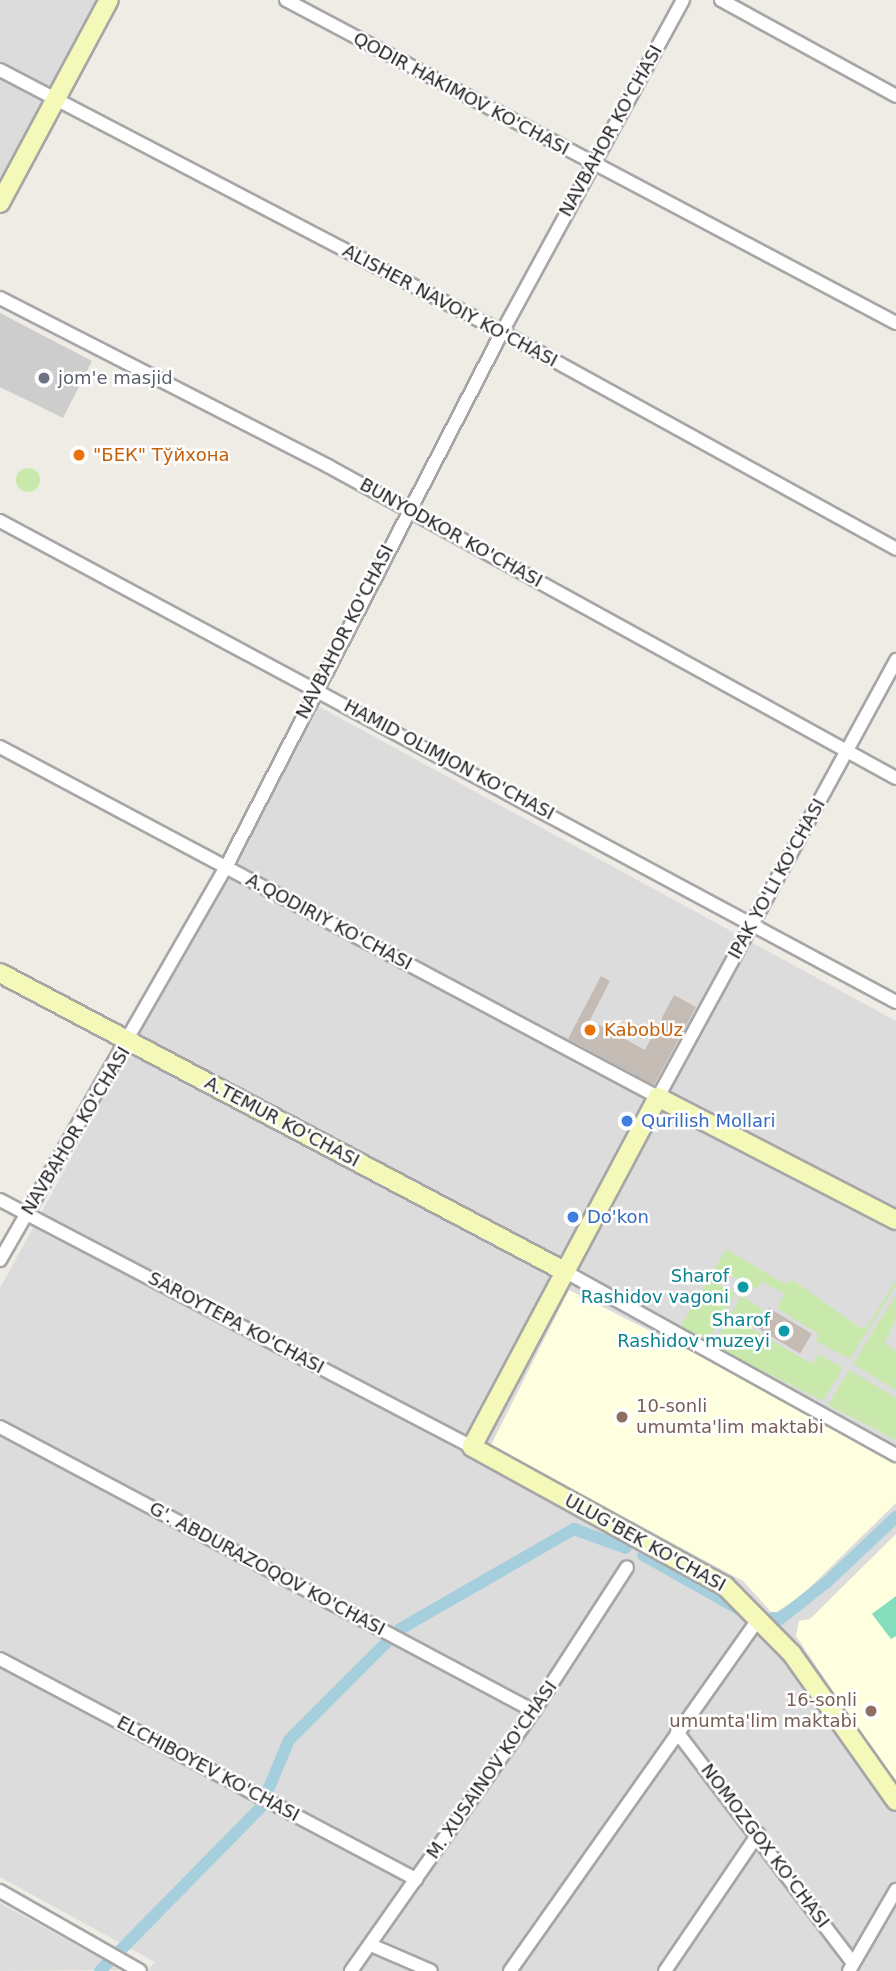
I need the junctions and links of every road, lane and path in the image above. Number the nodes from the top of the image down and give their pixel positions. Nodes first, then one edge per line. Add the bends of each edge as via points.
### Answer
1 (109, 0) edge
2 (286, 0) edge
3 (684, 0) edge
4 (721, 0) edge
5 (0, 70) edge
6 (896, 96) edge
7 (54, 99) junction
8 (592, 164) junction
9 (0, 203) edge
10 (0, 298) edge
11 (896, 323) edge
12 (502, 332) junction
13 (409, 510) junction
14 (0, 521) edge
15 (896, 549) edge
16 (896, 660) edge
17 (315, 689) junction
18 (0, 747) edge
19 (849, 752) junction
20 (896, 778) edge
21 (226, 867) junction
22 (752, 922) junction
23 (0, 973) edge
24 (896, 1002) edge
25 (129, 1042) junction
26 (658, 1097) junction
27 (0, 1200) edge
28 (26, 1213) junction
29 (896, 1220) edge
30 (0, 1260) edge
31 (564, 1271) junction
32 (0, 1427) edge
33 (472, 1447) junction
34 (896, 1455) edge
35 (627, 1567) dead end
36 (760, 1617) junction
37 (0, 1659) edge
38 (534, 1711) junction
39 (677, 1732) junction
40 (896, 1801) edge
41 (758, 1834) junction
42 (416, 1879) junction
43 (0, 1891) edge
44 (896, 1891) edge
45 (371, 1945) junction
46 (850, 1966) edge
47 (136, 1970) edge
48 (351, 1971) edge
49 (432, 1971) edge
50 (510, 1971) edge
51 (665, 1971) edge

1 - 7 main road
2 - 8 street, QODIR HAKIMOV KO'CHASI
3 - 8 street, NAVBAHOR KO'CHASI
4 - 6 street
5 - 7 street, ALISHER NAVOIY KO'CHASI
7 - 9 main road
7 - 12 street, ALISHER NAVOIY KO'CHASI
8 - 11 street, QODIR HAKIMOV KO'CHASI
8 - 12 street, NAVBAHOR KO'CHASI
10 - 13 street, BUNYODKOR KO'CHASI
12 - 13 street, NAVBAHOR KO'CHASI
12 - 15 street, ALISHER NAVOIY KO'CHASI
13 - 17 street, NAVBAHOR KO'CHASI
13 - 19 street, BUNYODKOR KO'CHASI
14 - 17 street, HAMID OLIMJON KO'CHASI
16 - 19 street, IPAK YO'LI KO'CHASI
17 - 21 street, NAVBAHOR KO'CHASI
17 - 22 street, HAMID OLIMJON KO'CHASI
18 - 21 street, A.QODIRIY KO'CHASI
19 - 20 street, BUNYODKOR KO'CHASI
19 - 22 street, IPAK YO'LI KO'CHASI
21 - 25 street, NAVBAHOR KO'CHASI
21 - 26 street, A.QODIRIY KO'CHASI
22 - 24 street, HAMID OLIMJON KO'CHASI
22 - 26 street, IPAK YO'LI KO'CHASI
23 - 25 main road, A.TEMUR KO'CHASI
25 - 28 street, NAVBAHOR KO'CHASI
25 - 31 main road, A.TEMUR KO'CHASI
26 - 29 main road
26 - 31 main road
27 - 28 street, SAROYTEPA KO'CHASI
28 - 30 street, NAVBAHOR KO'CHASI
28 - 33 street, SAROYTEPA KO'CHASI
31 - 33 main road
31 - 34 street
32 - 38 street, G'. ABDURAZOQOV KO'CHASI
33 - 36 main road, ULUG'BEK KO'CHASI via 725,1586
35 - 38 street, M. XUSAINOV KO'CHASI
36 - 39 street
36 - 40 main road, ULUG'BEK KO'CHASI
37 - 42 street, ELCHIBOYEV KO'CHASI
38 - 42 street, M. XUSAINOV KO'CHASI
39 - 41 street, NOMOZGOX KO'CHASI
39 - 50 street
41 - 46 street, NOMOZGOX KO'CHASI
41 - 51 street
42 - 45 street, M. XUSAINOV KO'CHASI
43 - 47 street
44 - 46 street
45 - 48 street, M. XUSAINOV KO'CHASI
45 - 49 street

